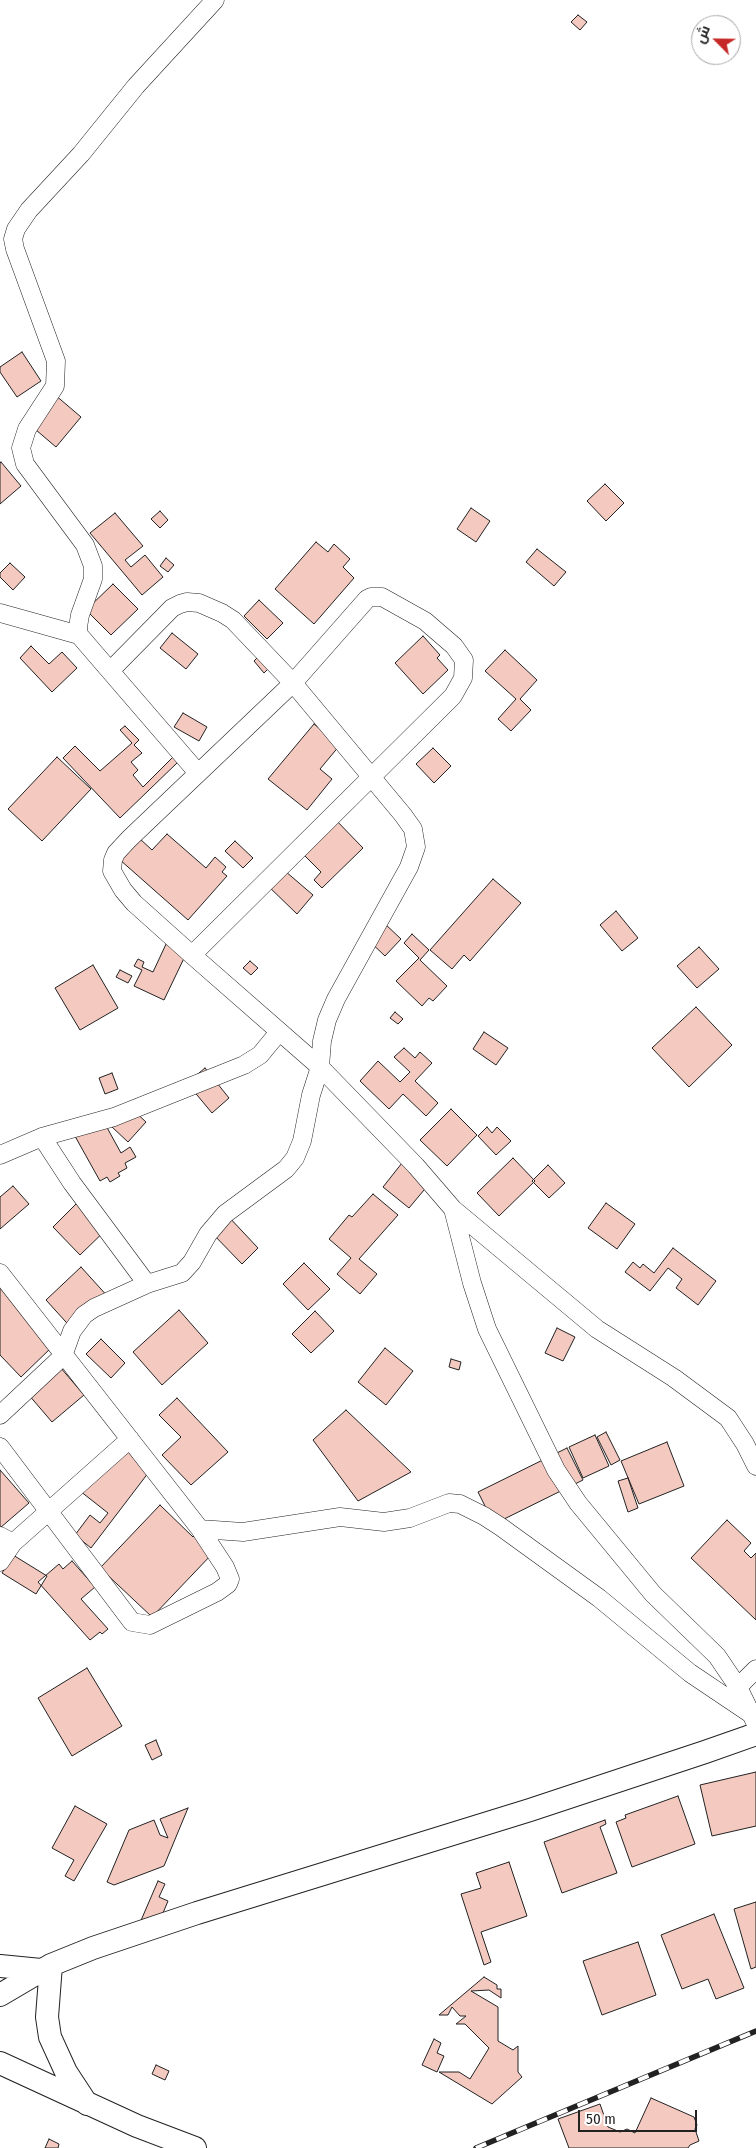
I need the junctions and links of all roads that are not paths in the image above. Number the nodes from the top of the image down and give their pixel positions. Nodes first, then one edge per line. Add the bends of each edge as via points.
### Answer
1 (216, 0) edge
2 (0, 613) edge
3 (79, 635) junction
4 (110, 671) junction
5 (293, 683) junction
6 (198, 773) junction
7 (371, 778) junction
8 (192, 955) junction
9 (279, 1032) junction
10 (320, 1067) junction
11 (42, 1137) junction
12 (0, 1155) edge
13 (453, 1209) junction
14 (0, 1274) edge
15 (147, 1284) junction
16 (63, 1356) junction
17 (0, 1415) edge
18 (130, 1439) junction
19 (0, 1447) edge
20 (756, 1466) edge
21 (50, 1511) junction
22 (200, 1529) junction
23 (6, 1540) edge
24 (0, 1562) edge
25 (756, 1669) edge
26 (738, 1687) junction
27 (754, 1724) edge
28 (0, 1966) edge
29 (46, 1968) junction
30 (0, 1995) edge
31 (0, 2063) edge
32 (88, 2105) junction
33 (195, 2148) edge

1 - 3 street via 136,86 81,154 29,210 16,228 13,239 56,361 55,386 27,429 21,448 25,464 85,545 93,566 93,578 80,615
2 - 3 street
3 - 4 street
4 - 5 street via 172,608 187,602 199,603 233,620
4 - 6 street
5 - 6 street
5 - 7 street
5 - 7 street via 371,597 382,597 402,607 454,646 464,660 465,669 459,686
6 - 8 street via 116,853 112,866 116,880 134,903
7 - 8 street
7 - 10 street via 413,830 416,847 331,1010 323,1036
8 - 9 street
9 - 10 street
9 - 11 street via 260,1055 244,1065 114,1116
10 - 13 street
10 - 15 street via 295,1158 286,1169 225,1214 186,1268 174,1276
11 - 12 street
11 - 15 street via 72,1184
13 - 20 street via 597,1328 728,1418
13 - 26 street via 487,1329 556,1470 578,1503 653,1594 717,1656
14 - 16 street
15 - 16 street via 84,1315 72,1331
16 - 17 street
16 - 18 street
18 - 21 street
18 - 22 street
19 - 21 street
21 - 22 street via 128,1619 145,1625 159,1622 228,1584 230,1579 225,1567
21 - 23 street
22 - 27 street via 244,1532 340,1517 391,1521 410,1518 448,1503 460,1504 501,1527 599,1598
23 - 24 street
25 - 26 street
26 - 27 street
27 - 29 main road via 706,1752 93,1948
28 - 29 main road
29 - 30 main road
29 - 32 main road via 50,2037 66,2072
31 - 32 main road
32 - 33 main road

